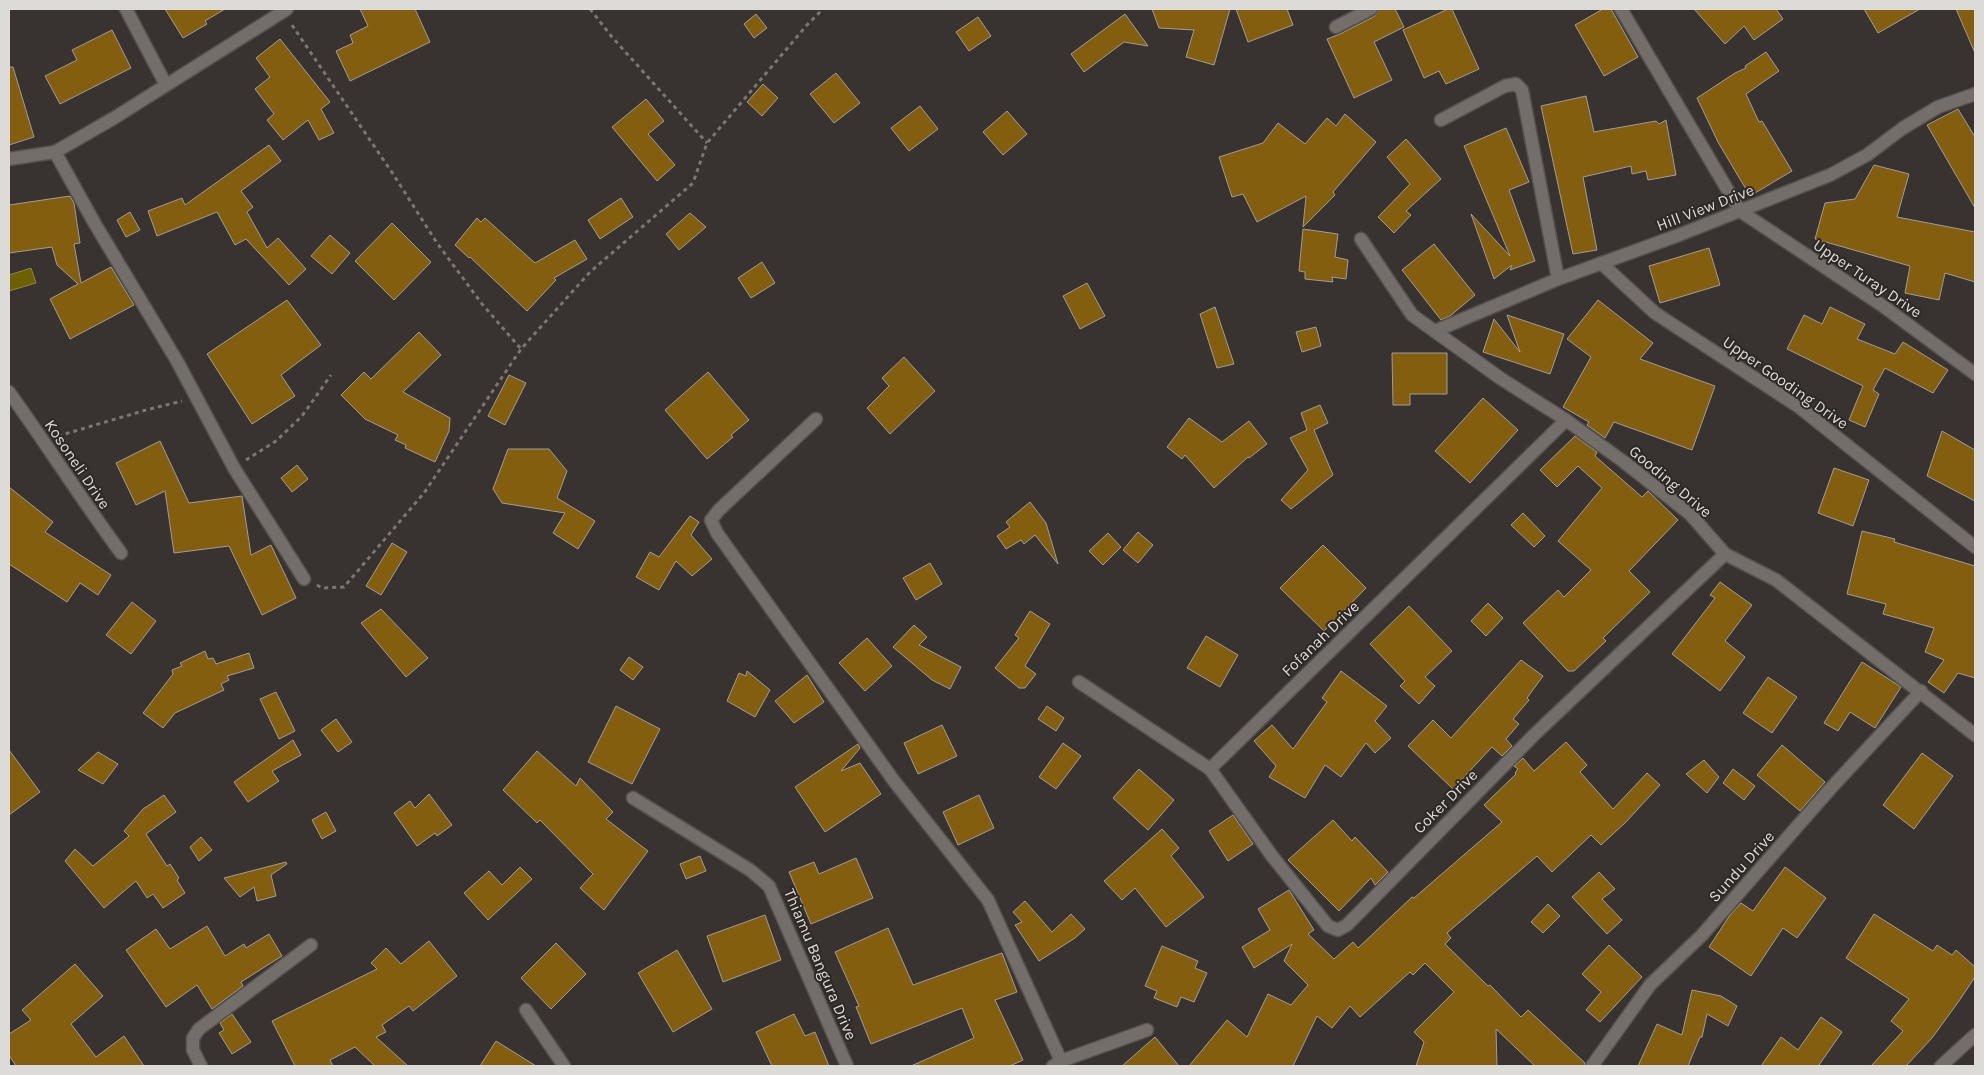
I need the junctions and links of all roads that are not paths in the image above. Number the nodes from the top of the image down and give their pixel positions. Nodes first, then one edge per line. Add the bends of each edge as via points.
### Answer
1 (126, 9) edge
2 (1372, 9) edge
3 (1621, 9) edge
4 (285, 10) edge
5 (1336, 27) dead end
6 (166, 85) junction
7 (1975, 94) edge
8 (1441, 120) dead end
9 (55, 152) junction
10 (9, 159) edge
11 (1740, 212) junction
12 (1361, 240) dead end
13 (1601, 264) junction
14 (1558, 279) junction
15 (1435, 331) junction
16 (1975, 374) edge
17 (9, 392) edge
18 (816, 419) dead end
19 (1566, 420) junction
20 (1975, 547) edge
21 (121, 553) dead end
22 (1726, 554) junction
23 (304, 579) road end
24 (1079, 682) dead end
25 (1920, 691) junction
26 (1975, 735) edge
27 (1210, 769) junction
28 (633, 798) dead end
29 (311, 945) dead end
30 (526, 1010) dead end
31 (1147, 1030) dead end
32 (1975, 1035) edge
33 (1057, 1064) edge
34 (201, 1066) edge
35 (564, 1066) edge
36 (847, 1066) edge
37 (1592, 1066) edge
38 (1941, 1066) edge

1 - 6 street
2 - 5 street
3 - 11 street
4 - 6 street
6 - 9 street
7 - 11 street, Hill View Drive via 1938,107 1868,155 1830,175
8 - 14 street via 1505,86 1516,84 1522,90
9 - 10 street
9 - 23 street via 234,468
11 - 13 street, Hill View Drive
11 - 16 street, Upper Turay Drive via 1883,306
12 - 15 street, Gooding Drive via 1412,315
13 - 14 street, Hill View Drive
13 - 20 street, Upper Gooding Drive via 1655,313 1799,407
14 - 15 street, Hill View Drive
15 - 19 street, Gooding Drive
17 - 21 street, Kosoneli Drive
18 - 33 street via 711,520 717,533 894,781 988,900
19 - 22 street, Gooding Drive via 1690,514
19 - 27 street, Fofanah Drive
22 - 25 street, Gooding Drive via 1776,580
22 - 27 street, Coker Drive via 1534,734 1347,925 1338,930 1328,926 1272,856
24 - 27 street
25 - 26 street, Gooding Drive
25 - 37 street, Sundu Drive via 1708,928 1650,986
28 - 36 street, Thiamu Bangura Drive via 750,870 769,886
29 - 34 street via 199,1029 192,1038 193,1050
30 - 35 street
31 - 33 street
32 - 38 street

